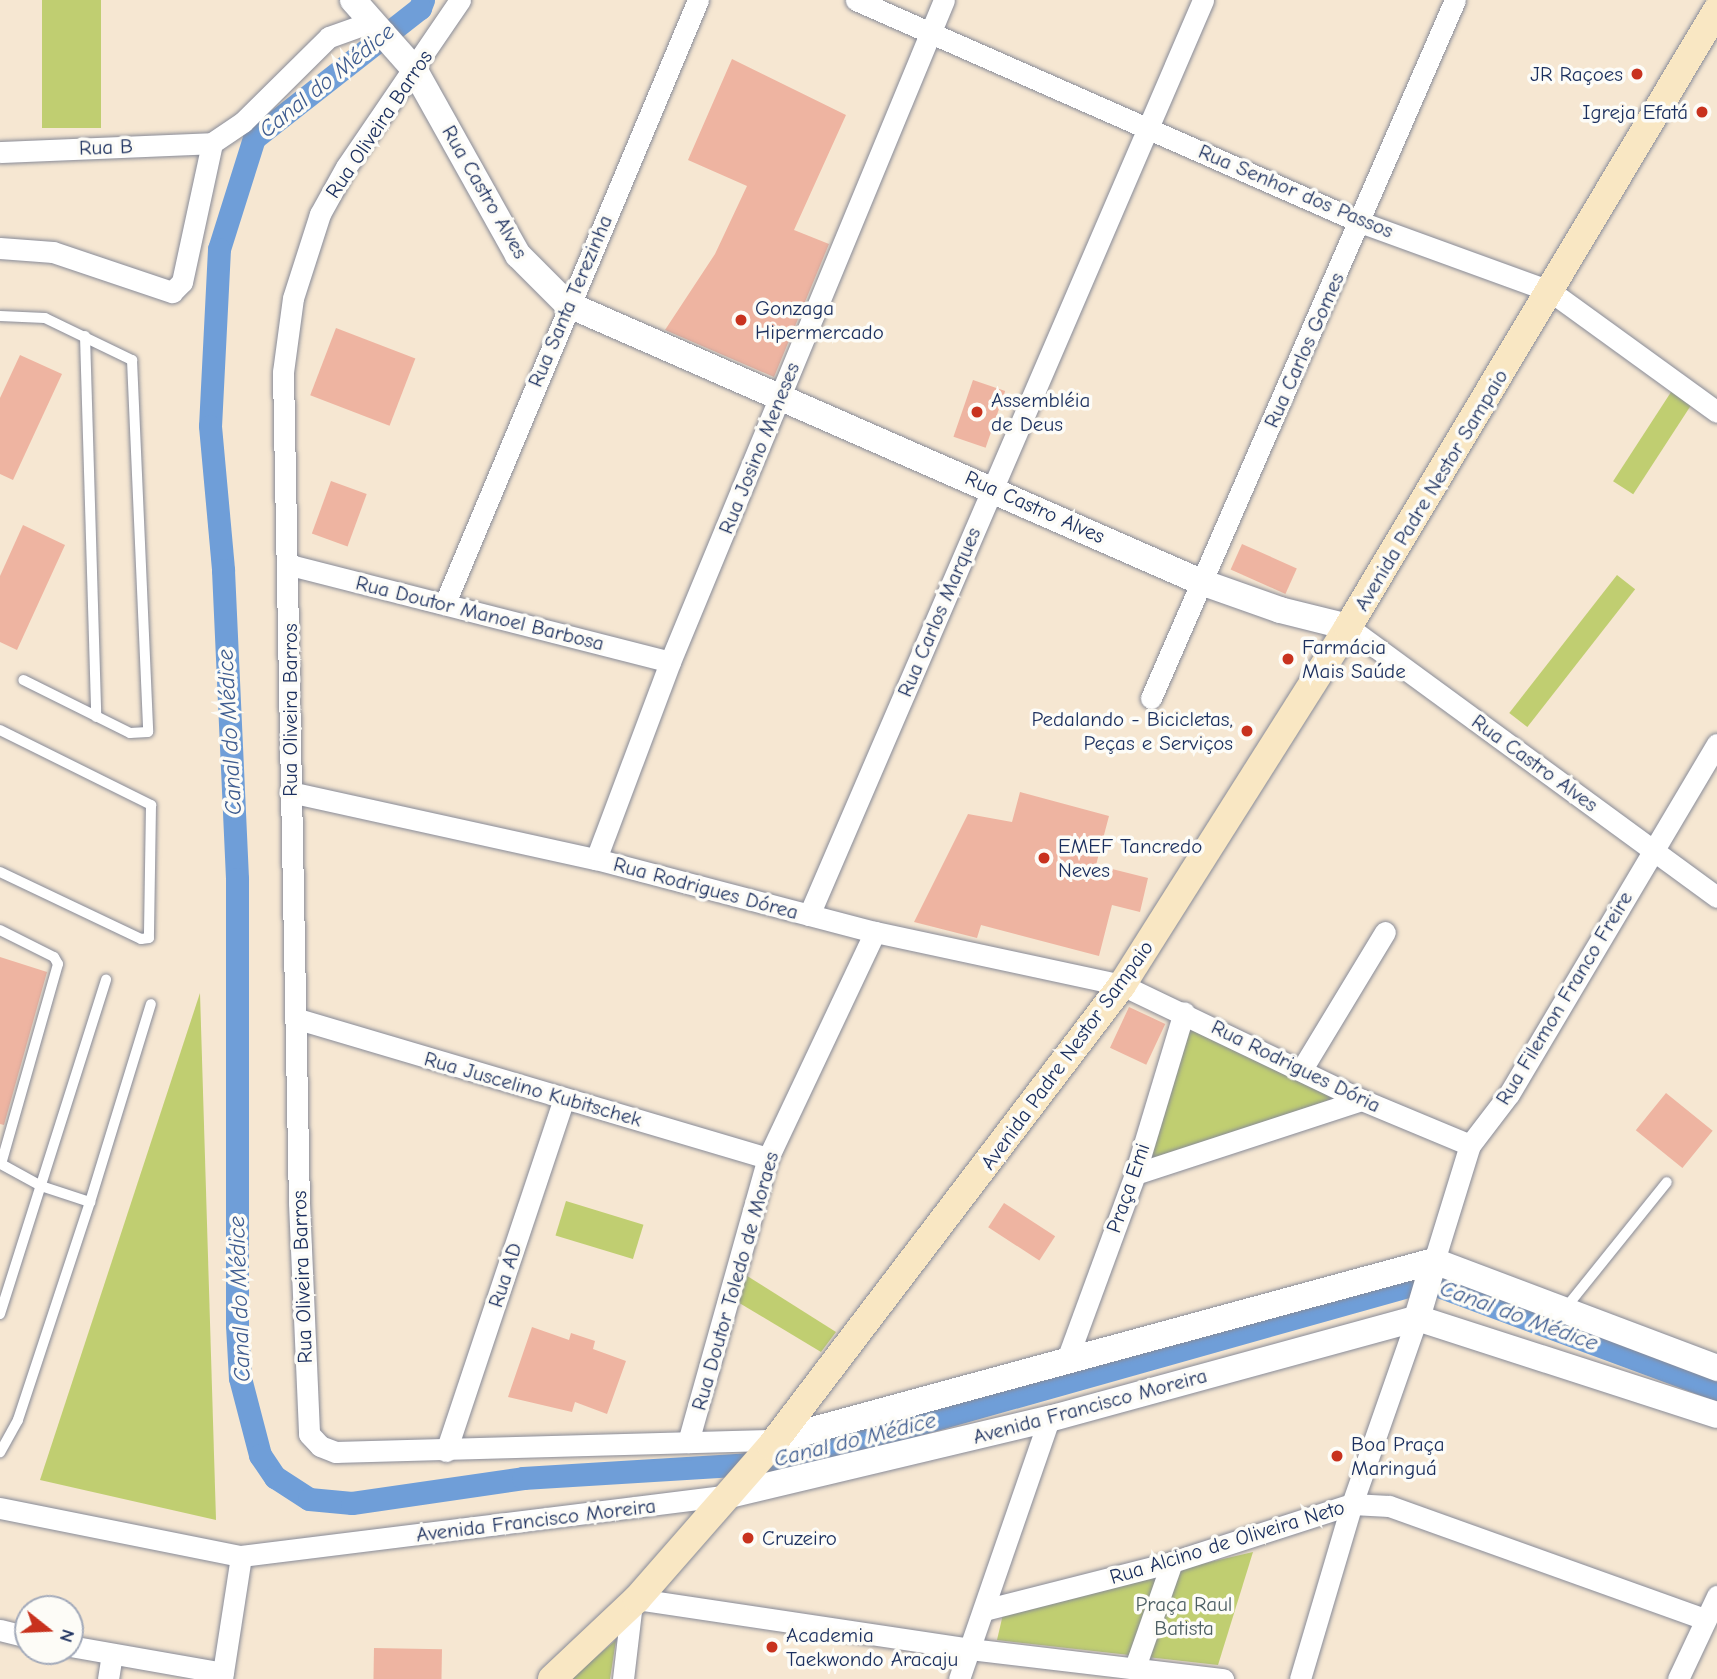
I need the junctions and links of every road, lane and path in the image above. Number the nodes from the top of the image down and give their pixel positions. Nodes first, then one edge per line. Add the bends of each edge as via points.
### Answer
1 (354, 0) edge
2 (460, 0) edge
3 (698, 0) edge
4 (856, 0) edge
5 (944, 0) edge
6 (1203, 0) edge
7 (1455, 0) edge
8 (1717, 10) edge
9 (372, 16) edge
10 (930, 32) junction
11 (411, 66) junction
12 (1148, 127) junction
13 (212, 143) junction
14 (0, 152) edge
15 (1360, 222) junction
16 (0, 248) edge
17 (1550, 291) junction
18 (567, 304) junction
19 (0, 316) edge
20 (85, 336) junction
21 (780, 400) junction
22 (1717, 412) edge
23 (992, 488) junction
24 (290, 565) junction
25 (1201, 582) junction
26 (445, 603) junction
27 (1348, 627) junction
28 (670, 662) junction
29 (23, 680) dead end
30 (1151, 698) dead end
31 (96, 717) junction
32 (0, 730) edge
33 (1717, 744) edge
34 (290, 792) junction
35 (1652, 849) junction
36 (596, 859) junction
37 (0, 872) edge
38 (1717, 897) edge
39 (809, 915) junction
40 (0, 930) edge
41 (875, 932) junction
42 (1385, 932) dead end
43 (106, 979) dead end
44 (1122, 985) junction
45 (151, 1004) dead end
46 (1184, 1012) junction
47 (298, 1019) junction
48 (1302, 1069) junction
49 (564, 1099) junction
50 (1362, 1100) junction
51 (1470, 1145) junction
52 (768, 1158) junction
53 (1135, 1174) junction
54 (1667, 1182) dead end
55 (41, 1186) junction
56 (90, 1202) junction
57 (1433, 1264) junction
58 (1564, 1310) junction
59 (0, 1314) edge
60 (1418, 1316) junction
61 (1066, 1362) junction
62 (1717, 1368) edge
63 (1717, 1415) edge
64 (1049, 1419) junction
65 (688, 1442) junction
66 (774, 1443) junction
67 (446, 1451) junction
68 (0, 1452) edge
69 (732, 1492) junction
70 (1352, 1504) junction
71 (0, 1508) edge
72 (241, 1556) junction
73 (1172, 1562) junction
74 (1717, 1596) edge
75 (634, 1601) junction
76 (984, 1610) junction
77 (1705, 1619) junction
78 (84, 1649) edge
79 (970, 1649) junction
80 (112, 1655) junction
81 (1135, 1667) junction
82 (222, 1676) edge
83 (108, 1679) edge
84 (552, 1679) edge
85 (623, 1679) edge
86 (959, 1679) edge
87 (1223, 1679) edge
88 (1300, 1679) edge
89 (1678, 1679) edge

1 - 9 street, Rua Castro Alves
2 - 11 street, Rua Oliveira Barros
3 - 18 street, Rua Santa Terezinha
4 - 10 street, Rua Senhor dos Passos
5 - 10 street, Rua Josino Meneses
6 - 12 street, Rua Carlos Marques
7 - 15 street, Rua Carlos Gomes
8 - 17 main road, Avenida Padre Nestor Sampaio
9 - 11 street, Rua Castro Alves
9 - 13 street via 329,37 243,122
10 - 12 street, Rua Senhor dos Passos
10 - 21 street, Rua Josino Meneses
11 - 18 street, Rua Castro Alves via 518,255
11 - 24 street, Rua Oliveira Barros via 320,215 293,298 283,372
12 - 15 street, Rua Senhor dos Passos
12 - 23 street, Rua Carlos Marques
13 - 14 street, Rua B
13 - 16 street via 182,282 172,292 53,252
15 - 17 street, Rua Senhor dos Passos
15 - 25 street, Rua Carlos Gomes
17 - 22 street, Rua Senhor dos Passos
17 - 27 main road, Avenida Padre Nestor Sampaio
18 - 21 street, Rua Castro Alves
18 - 26 street, Rua Santa Terezinha
19 - 20 lane via 45,318
20 - 31 lane
20 - 31 lane via 127,355 135,370 150,724 142,736
21 - 23 street, Rua Castro Alves
21 - 28 street, Rua Josino Meneses
23 - 25 street, Rua Castro Alves
23 - 39 street, Rua Carlos Marques
24 - 26 street, Rua Doutor Manoel Barbosa
24 - 34 street, Rua Oliveira Barros
25 - 27 street, Rua Castro Alves via 1280,610
25 - 30 street, Rua Carlos Gomes
26 - 28 street, Rua Doutor Manoel Barbosa
27 - 35 street, Rua Castro Alves
27 - 44 main road, Avenida Padre Nestor Sampaio
28 - 36 street, Rua Josino Meneses
29 - 31 lane
32 - 37 lane via 151,805 149,938 141,939
33 - 35 street, Rua Filemon Franco Freire
34 - 36 street, Rua Rodrigues Dórea
34 - 47 street, Rua Oliveira Barros
35 - 38 street, Rua Castro Alves
35 - 51 street, Rua Filemon Franco Freire via 1509,1094
36 - 39 street, Rua Rodrigues Dórea
39 - 41 street, Rua Rodrigues Dórea
40 - 55 lane via 54,957 58,964 1,1157 4,1170
41 - 44 street, Rua Rodrigues Dórea
41 - 52 street, Rua Doutor Toledo de Moraes
42 - 48 street
43 - 55 lane
44 - 46 street, Rua Rodrigues Dória
44 - 66 main road, Avenida Padre Nestor Sampaio
45 - 56 lane
46 - 48 street, Rua Rodrigues Dória
46 - 53 street, Praça Emi
47 - 49 street, Rua Juscelino Kubitschek
47 - 67 street, Rua Oliveira Barros via 306,1419 312,1439 336,1452
48 - 50 street, Rua Rodrigues Dória
49 - 52 street, Rua Juscelino Kubitschek
49 - 67 street, Rua AD
50 - 51 street, Rua Rodrigues Dória
50 - 53 street
51 - 57 street, Rua Filemon Franco Freire
52 - 65 street, Rua Doutor Toledo de Moraes
53 - 61 street, Praça Emi
54 - 58 lane
55 - 56 lane
55 - 59 lane
56 - 68 lane via 18,1420
57 - 58 street
57 - 60 street
57 - 61 street
58 - 62 street
60 - 63 street
60 - 64 street, Avenida Francisco Moreira
60 - 70 street
61 - 66 street
64 - 69 street, Avenida Francisco Moreira
64 - 76 street
65 - 66 street
65 - 67 street
66 - 69 main road, Avenida Padre Nestor Sampaio
69 - 72 street, Avenida Francisco Moreira
69 - 75 main road, Avenida Padre Nestor Sampaio
70 - 73 street, Rua Alcino de Oliveira Neto
70 - 77 street, Rua Alcino de Oliveira Neto via 1389,1506
70 - 88 street
71 - 72 street, Avenida Francisco Moreira
72 - 82 street
73 - 76 street, Rua Alcino de Oliveira Neto
73 - 81 street
74 - 77 street
75 - 79 street
75 - 84 main road, Avenida Padre Nestor Sampaio
75 - 85 street
76 - 79 street
77 - 89 street
78 - 80 street
79 - 81 street
79 - 86 street
80 - 82 street
80 - 83 street
81 - 87 street

